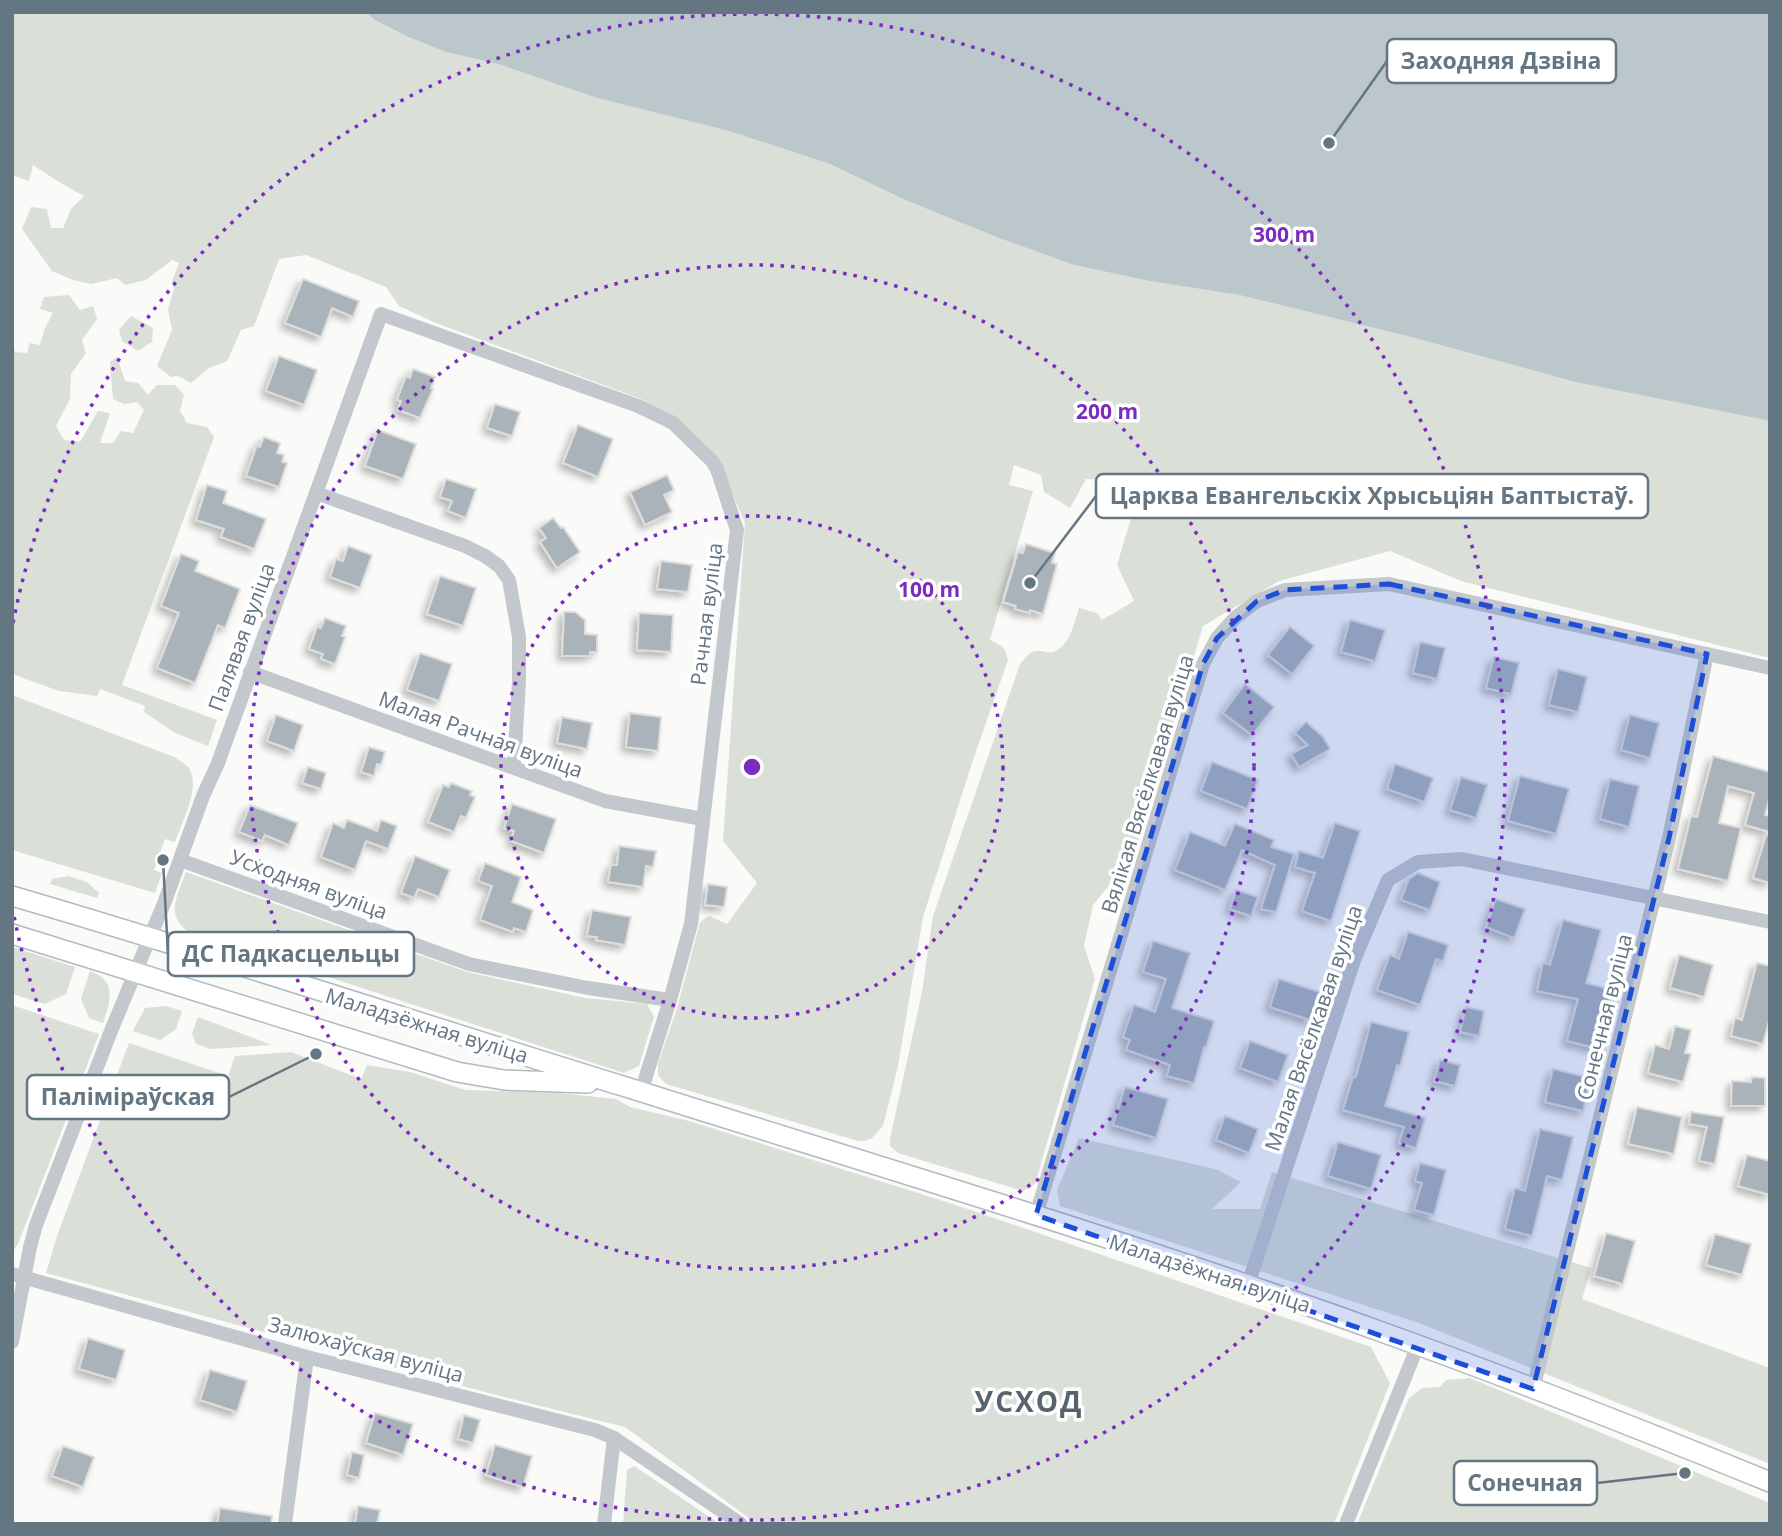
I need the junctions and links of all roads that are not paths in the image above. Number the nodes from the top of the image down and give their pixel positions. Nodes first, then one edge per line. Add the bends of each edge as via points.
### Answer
1 (381, 314) joint
2 (316, 493) junction
3 (1707, 654) junction
4 (1770, 668) edge
5 (250, 672) junction
6 (514, 767) junction
7 (703, 819) junction
8 (180, 860) junction
9 (12, 896) edge
10 (1654, 899) junction
11 (1770, 922) edge
12 (12, 934) edge
13 (150, 938) junction
14 (136, 972) junction
15 (670, 1000) junction
16 (641, 1092) junction
17 (1036, 1215) junction
18 (18, 1275) edge
19 (1248, 1285) junction
20 (12, 1342) edge
21 (1418, 1346) junction
22 (307, 1357) junction
23 (1532, 1389) junction
24 (614, 1438) junction
25 (1770, 1482) edge
26 (285, 1524) edge
27 (604, 1524) edge
28 (741, 1524) edge
29 (1346, 1524) edge

1 - 2 street, Палявая вуліца
1 - 7 street, Рачная вуліца via 638,405 673,423 712,461 737,530
2 - 5 street, Палявая вуліца
2 - 6 street via 465,546 499,566 509,580 519,637
3 - 4 street, Вялікая Вясёлкавая вуліца
3 - 10 street, Сонечная вуліца
3 - 17 street, Вялікая Вясёлкавая вуліца via 1389,584 1285,590 1257,601 1235,618 1203,664
5 - 6 street, Малая Рачная вуліца
5 - 8 street, Палявая вуліца
6 - 7 street, Малая Рачная вуліца via 605,801
7 - 15 street, Рачная вуліца via 691,924
8 - 13 street, Палявая вуліца
8 - 15 street, Усходняя вуліца via 469,964
9 - 13 main road, Маладзёжная вуліца
10 - 11 street, Малая Вясёлкавая вуліца
10 - 19 street, Малая Вясёлкавая вуліца via 1462,859 1418,862 1388,880 1354,960
10 - 23 street, Сонечная вуліца
12 - 14 main road, Маладзёжная вуліца
13 - 14 street, Палявая вуліца
13 - 16 main road, Маладзёжная вуліца
14 - 16 main road, Маладзёжная вуліца via 457,1072 504,1080 604,1084
14 - 18 street, Палявая вуліца
15 - 16 street, Рачная вуліца
16 - 17 main road, Маладзёжная вуліца
17 - 19 main road, Маладзёжная вуліца
18 - 20 street, Палявая вуліца
18 - 22 street, Залюхаўская вуліца
19 - 21 main road, Маладзёжная вуліца
21 - 23 main road, Маладзёжная вуліца
21 - 29 street
22 - 24 street, Залюхаўская вуліца
22 - 26 street
23 - 25 main road, Маладзёжная вуліца
24 - 27 street
24 - 28 street, Залюхаўская вуліца

